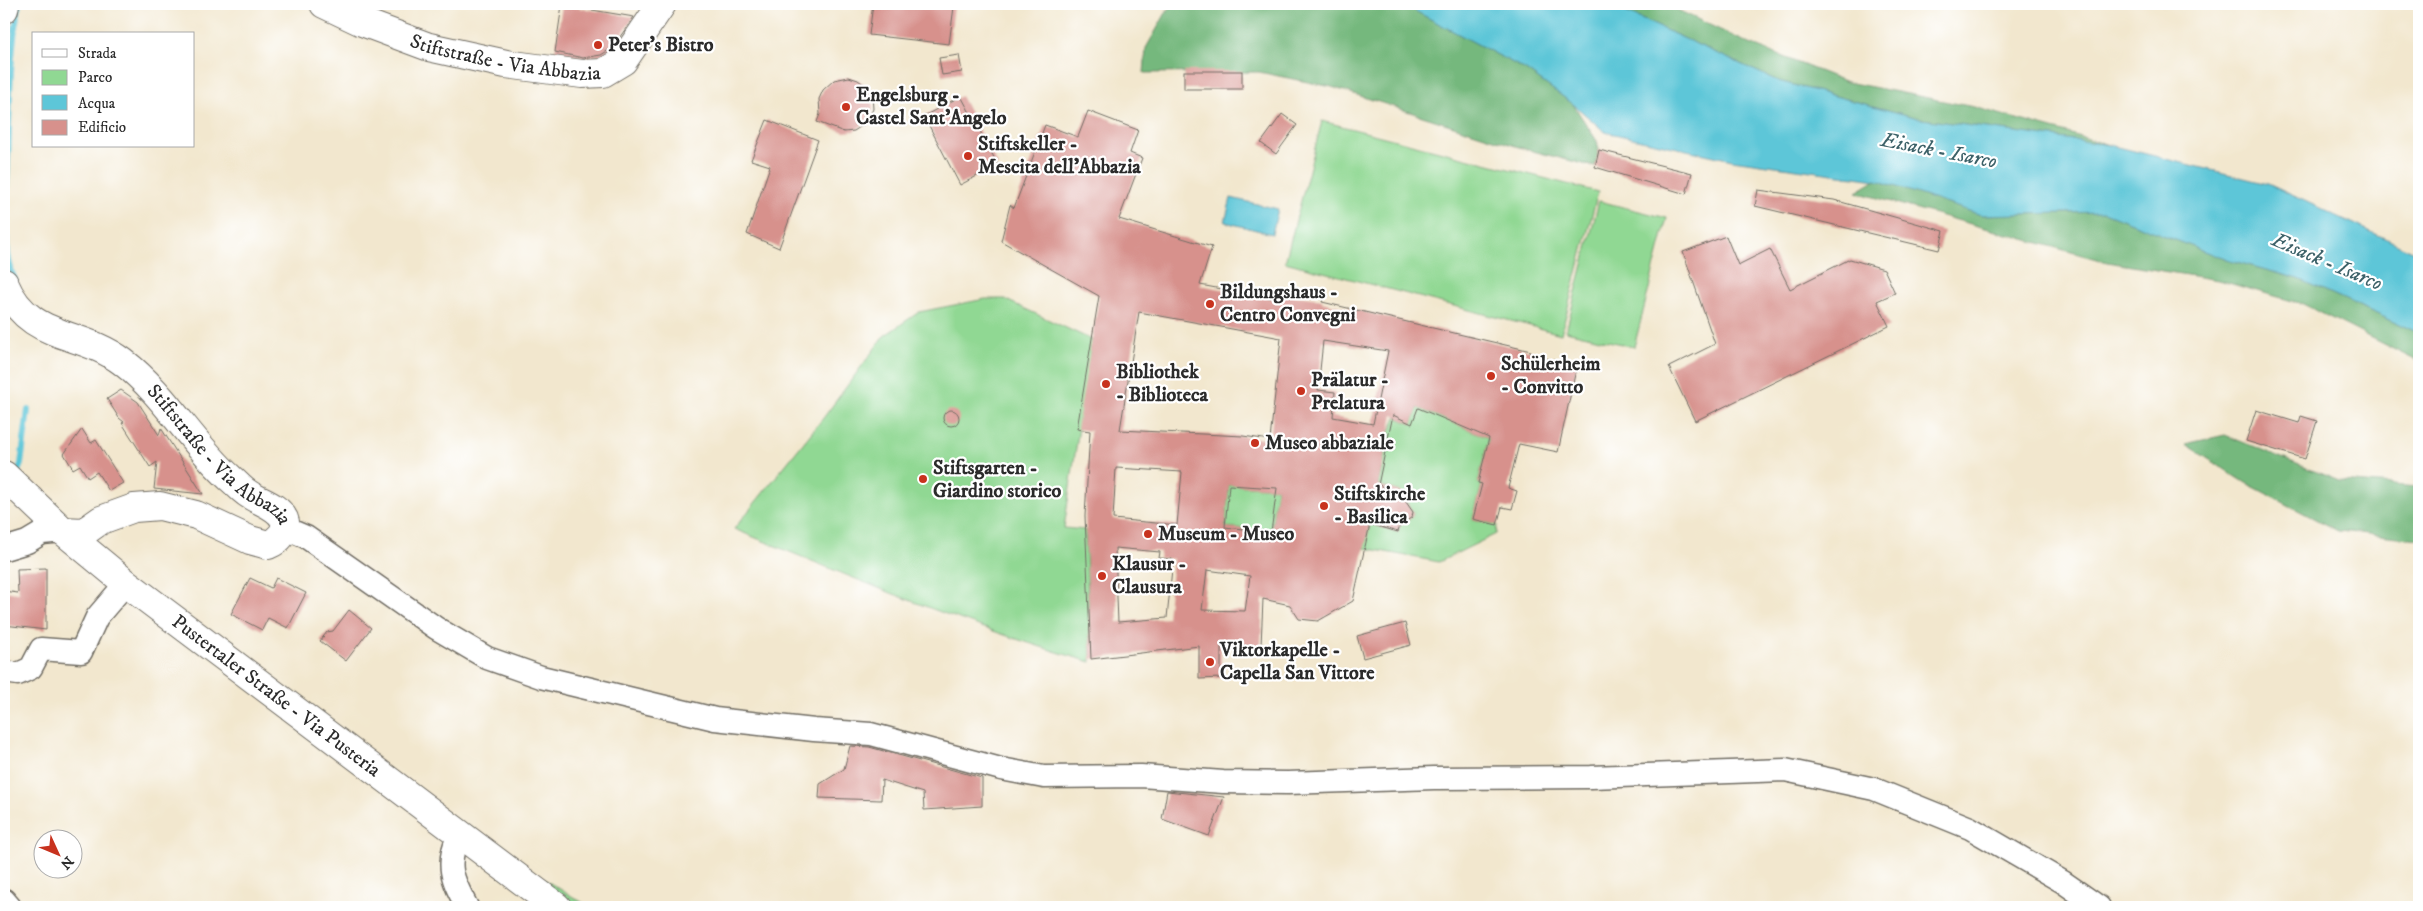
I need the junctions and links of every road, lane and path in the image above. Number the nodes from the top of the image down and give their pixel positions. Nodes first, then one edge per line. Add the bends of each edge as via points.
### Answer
1 (5, 4) edge
2 (324, 4) edge
3 (662, 4) edge
4 (4, 9) edge
5 (4, 283) edge
6 (13, 484) edge
7 (284, 530) junction
8 (63, 531) junction
9 (4, 549) edge
10 (126, 583) junction
11 (4, 672) edge
12 (460, 834) junction
13 (4, 900) edge
14 (10, 907) edge
15 (467, 907) edge
16 (558, 907) edge
17 (2099, 907) edge

1 - 4 street
2 - 3 street, Stiftstraße - Via Abbazia via 429,47 506,64 582,74 603,73 624,61
5 - 7 street, Stiftstraße - Via Abbazia via 10,298 40,326 121,360 144,379 222,471 247,493 276,509 284,521
6 - 8 street, Pustertaler Straße - Via Pusteria
7 - 8 street, Stiftstraße - Via Abbazia via 278,540 268,545 196,515 160,506 134,508 102,520 84,532
7 - 17 street via 306,537 436,628 487,658 541,677 715,719 871,734 1044,777 1141,776 1223,782 1288,782 1785,770 1874,789 1970,828 2063,882
8 - 9 street via 42,533
8 - 10 street, Pustertaler Straße - Via Pusteria
10 - 11 street via 97,616 80,652 41,649 31,668 18,674
10 - 12 street, Pustertaler Straße - Via Pusteria
12 - 15 street via 450,864 454,883
12 - 16 street, Pustertaler Straße - Via Pusteria
13 - 14 street

